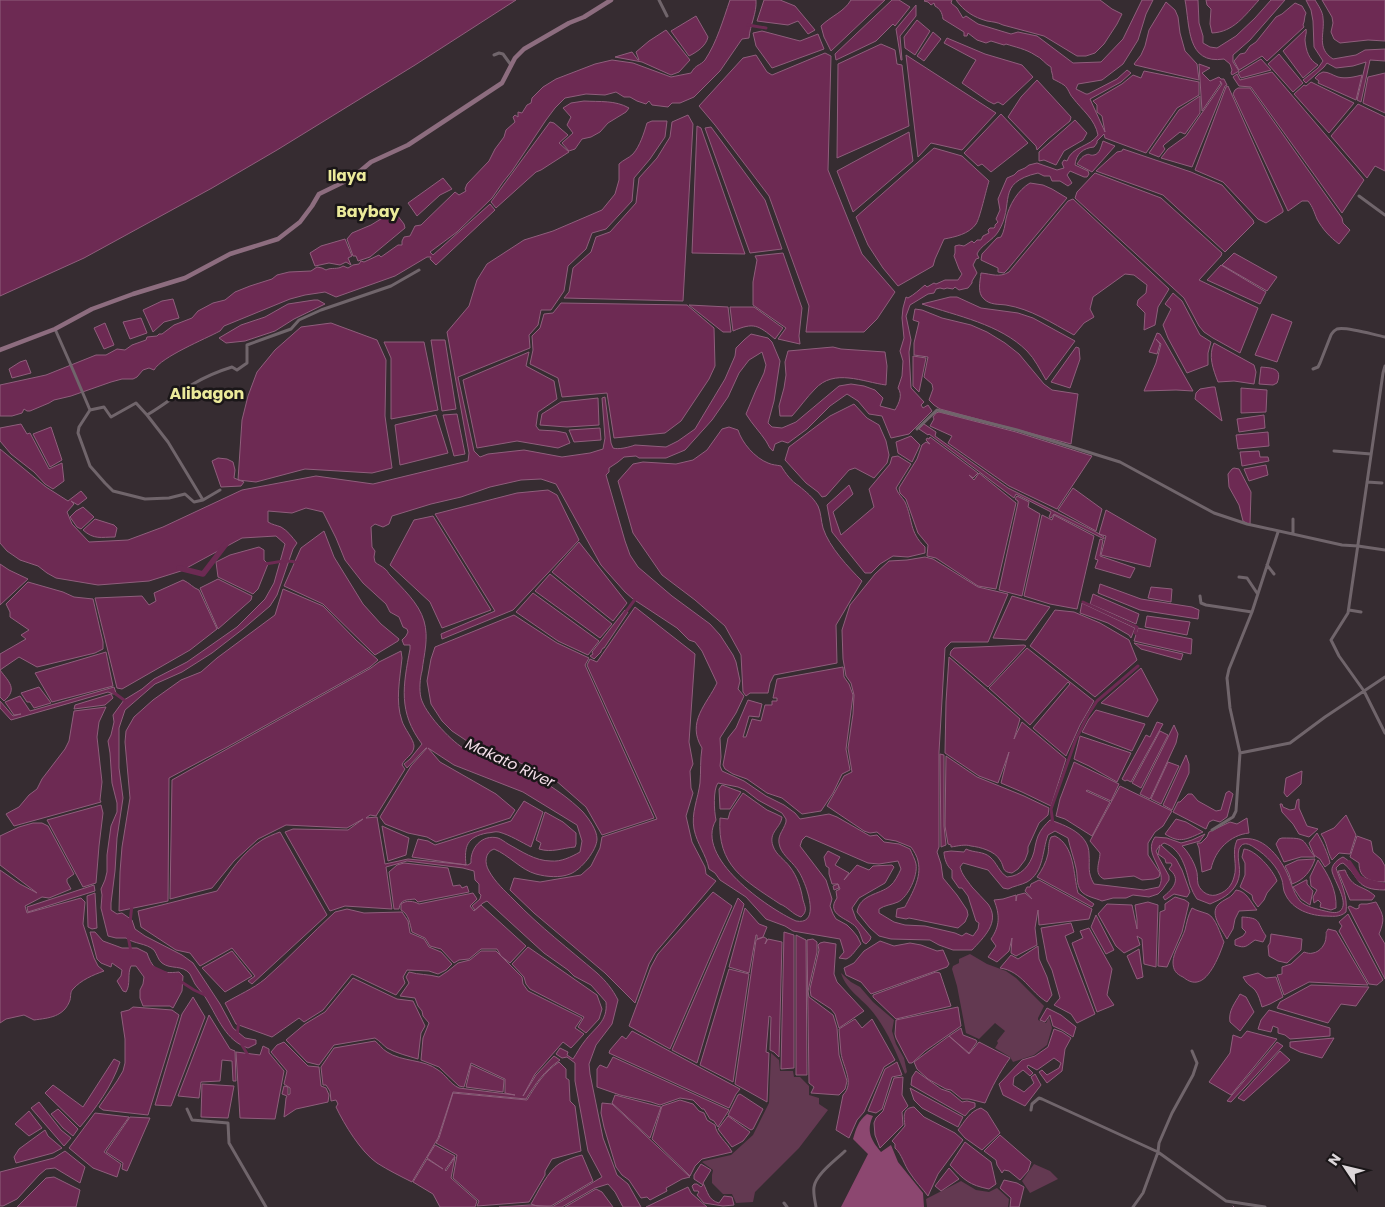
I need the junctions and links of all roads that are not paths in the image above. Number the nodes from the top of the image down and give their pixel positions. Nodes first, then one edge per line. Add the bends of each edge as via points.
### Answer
1 (610, 0) edge
2 (659, 0) edge
3 (667, 16) dead end
4 (494, 55) dead end
5 (512, 66) junction
6 (1358, 196) dead end
7 (1385, 215) edge
8 (419, 270) dead end
9 (55, 329) junction
10 (1385, 337) edge
11 (0, 350) edge
12 (1385, 366) edge
13 (1313, 369) dead end
14 (90, 410) junction
15 (147, 415) junction
16 (917, 429) dead end
17 (1334, 451) dead end
18 (1371, 454) junction
19 (1367, 482) junction
20 (1382, 483) dead end
21 (220, 490) dead end
22 (203, 500) junction
23 (1293, 519) dead end
24 (1278, 532) junction
25 (1293, 534) junction
26 (1358, 546) junction
27 (1385, 550) edge
28 (1267, 565) junction
29 (1274, 574) dead end
30 (1239, 577) dead end
31 (1258, 594) junction
32 (1200, 596) dead end
33 (1349, 610) junction
34 (1252, 612) junction
35 (1361, 612) dead end
36 (1385, 677) edge
37 (1364, 691) junction
38 (1385, 732) edge
39 (1240, 753) junction
40 (1212, 830) dead end
41 (1192, 1052) dead end
42 (188, 1109) dead end
43 (1031, 1110) dead end
44 (845, 1151) dead end
45 (1158, 1152) junction
46 (784, 1203) dead end
47 (266, 1207) edge
48 (787, 1207) edge
49 (816, 1207) edge
50 (1133, 1207) edge
51 (1265, 1207) edge

1 - 5 street via 524,49
2 - 3 street
4 - 5 street via 503,54
5 - 9 street via 502,83 408,145 371,162 352,178 319,194 300,222 278,240 230,254 186,278 92,309
6 - 7 street
8 - 15 street via 391,286 321,310 299,320 292,329 247,345 247,363 242,367 220,371 193,384
9 - 11 street
9 - 14 street
10 - 13 street via 1337,330 1333,332 1318,367
12 - 18 street
14 - 15 street via 104,407 111,417 136,403
14 - 22 street via 78,433 90,466 114,491 145,499 185,494 194,502
15 - 22 street via 168,442
16 - 24 street via 939,410 1016,430 1120,462 1214,513
17 - 18 street
18 - 19 street
19 - 20 street
19 - 26 street
21 - 22 street
23 - 25 street
24 - 25 street
24 - 28 street
25 - 26 street
26 - 27 street
26 - 33 street
28 - 29 street
28 - 31 street
30 - 31 street via 1247,578
31 - 34 street
32 - 34 street via 1206,605
33 - 35 street
33 - 37 street via 1331,640
34 - 39 street via 1227,678
36 - 37 street
37 - 38 street
37 - 39 street via 1290,743
39 - 40 street via 1236,811 1233,817
41 - 45 street via 1197,1063 1195,1069 1172,1113
42 - 47 street via 192,1120 228,1123 229,1143
43 - 45 street via 1032,1104 1040,1098
44 - 49 street via 815,1182
45 - 50 street via 1143,1193
45 - 51 street via 1221,1199
46 - 48 street

